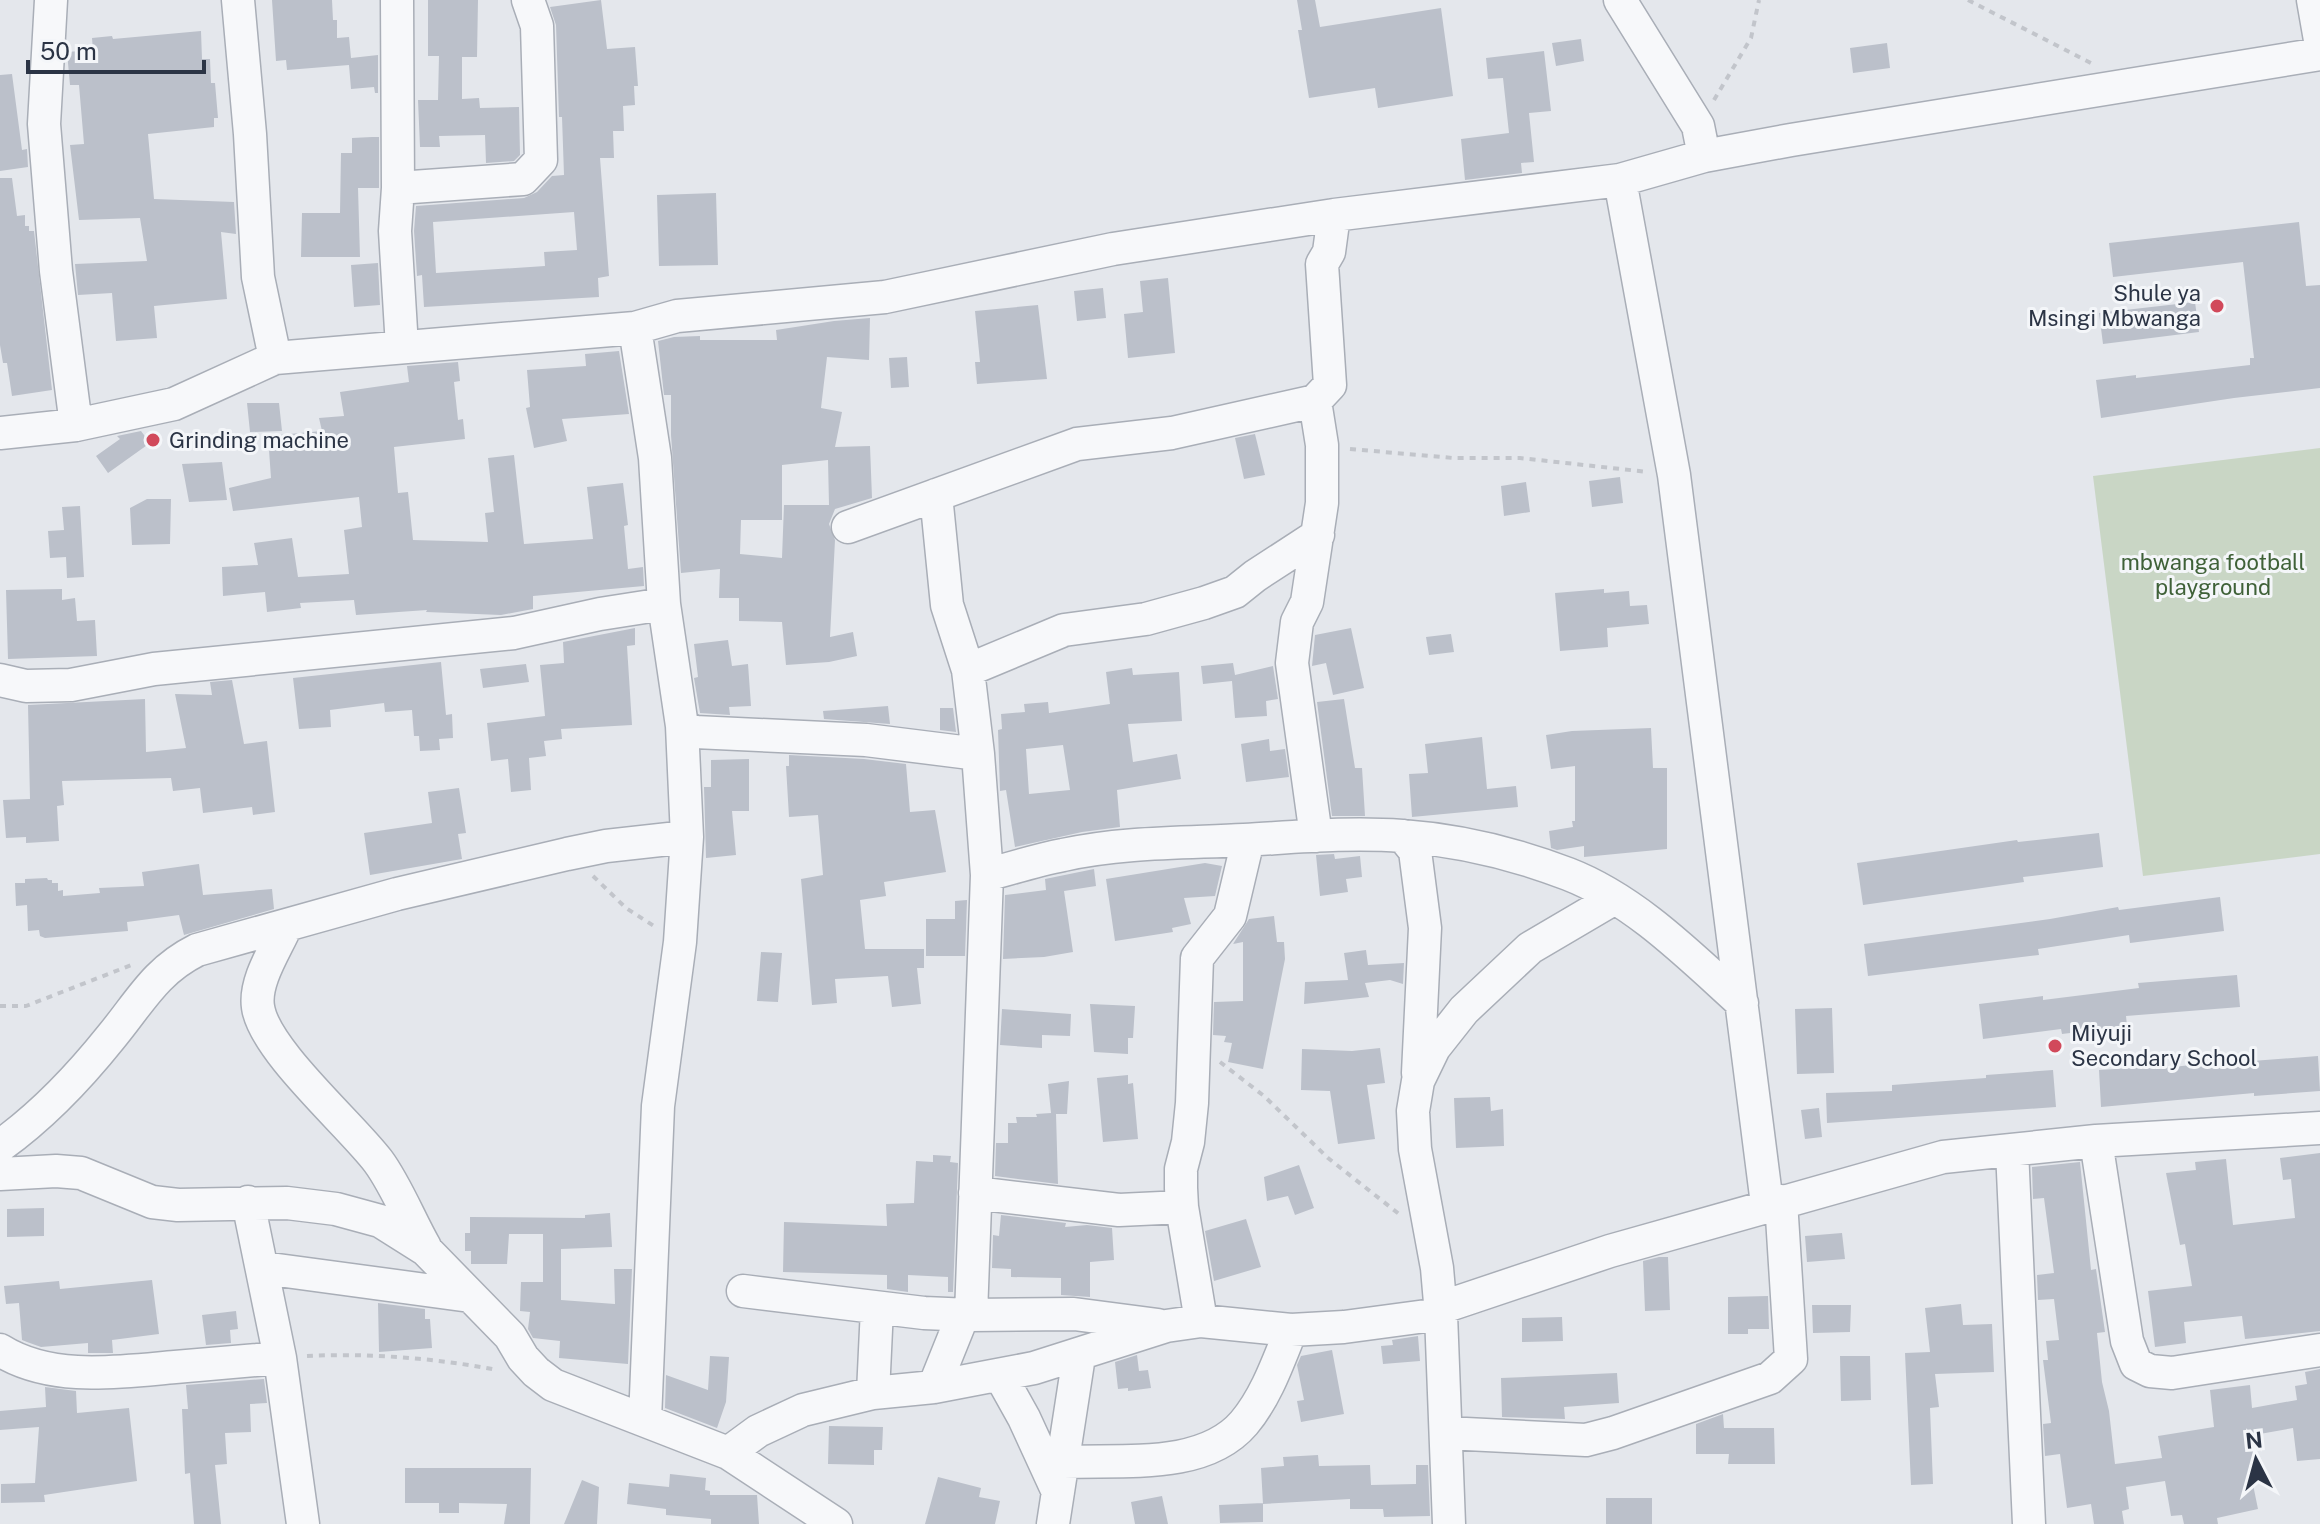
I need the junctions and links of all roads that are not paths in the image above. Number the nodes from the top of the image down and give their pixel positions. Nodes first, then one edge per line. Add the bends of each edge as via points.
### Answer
1 (51, 0) edge
2 (238, 0) edge
3 (397, 0) edge
4 (528, 0) edge
5 (1620, 0) edge
6 (2313, 0) edge
7 (2320, 40) edge
8 (2320, 54) edge
9 (1701, 141) junction
10 (1620, 180) junction
11 (398, 188) junction
12 (1334, 215) junction
13 (635, 328) junction
14 (402, 347) junction
15 (275, 358) junction
16 (1315, 401) junction
17 (76, 425) junction
18 (0, 433) edge
19 (936, 495) junction
20 (848, 527) dead end
21 (1318, 535) junction
22 (664, 604) junction
23 (968, 670) junction
24 (0, 680) edge
25 (682, 726) junction
26 (978, 754) junction
27 (1316, 836) junction
28 (1403, 836) junction
29 (687, 837) junction
30 (1248, 840) junction
31 (987, 875) junction
32 (1615, 898) junction
33 (286, 926) junction
34 (1742, 1003) junction
35 (1418, 1081) junction
36 (2320, 1128) edge
37 (2096, 1141) junction
38 (0, 1146) edge
39 (2012, 1150) junction
40 (0, 1174) edge
41 (975, 1193) junction
42 (248, 1202) junction
43 (1774, 1203) junction
44 (1182, 1207) junction
45 (426, 1250) junction
46 (263, 1268) junction
47 (743, 1291) dead end
48 (470, 1296) junction
49 (877, 1308) junction
50 (1440, 1311) junction
51 (967, 1315) junction
52 (1201, 1321) junction
53 (1166, 1326) junction
54 (1291, 1330) junction
55 (0, 1350) edge
56 (2320, 1350) edge
57 (1079, 1356) junction
58 (280, 1358) junction
59 (1000, 1375) junction
60 (934, 1387) junction
61 (873, 1393) junction
62 (645, 1420) junction
63 (1446, 1433) junction
64 (728, 1453) junction
65 (1061, 1477) junction
66 (303, 1524) edge
67 (836, 1524) edge
68 (1053, 1524) edge
69 (1449, 1524) edge
70 (2029, 1524) edge

1 - 17 street via 44,124
2 - 15 street via 258,277
3 - 11 street
4 - 11 street via 537,26 541,160 523,179
5 - 9 street
6 - 7 street
8 - 9 street
9 - 10 street
10 - 12 street
10 - 34 street via 1674,475
11 - 14 street via 395,231
12 - 13 street via 1113,249 885,297 677,316
12 - 16 street via 1322,264 1330,385
13 - 14 street
13 - 22 street via 655,458
14 - 15 street
15 - 17 street via 174,404
16 - 19 street via 1172,433 1077,444
16 - 21 street via 1322,445
17 - 18 street
19 - 20 street
19 - 23 street via 947,605
21 - 23 street via 1235,592 1146,619 1064,630
21 - 27 street via 1292,663
22 - 24 street via 514,633 154,669 71,685 26,686
22 - 25 street
23 - 26 street
25 - 26 street via 695,732 866,740
25 - 29 street
26 - 31 street
27 - 28 street
27 - 30 street
28 - 32 street via 1494,851 1568,874
28 - 35 street via 1415,851 1425,928
29 - 33 street via 567,854
29 - 62 street via 680,942 658,1106
30 - 31 street via 1065,854
30 - 44 street via 1230,916 1197,958
31 - 41 street
32 - 34 street
32 - 35 street via 1530,948 1464,1010 1434,1048
33 - 38 street via 224,941 175,961 85,1068
33 - 45 street via 258,994 265,1026 283,1054 380,1162
34 - 43 street
35 - 50 street via 1415,1149
36 - 37 street
37 - 39 street
37 - 56 street via 2127,1341 2136,1364 2172,1373
39 - 43 street via 1943,1157
39 - 70 street
40 - 42 street via 81,1173 152,1202 178,1205
41 - 44 street via 1119,1210
41 - 51 street
42 - 45 street via 307,1205 366,1217
42 - 46 street
43 - 50 street via 1610,1251
43 - 63 street via 1791,1359 1770,1378 1586,1440
44 - 52 street
45 - 48 street
46 - 48 street
46 - 58 street
47 - 49 street
48 - 62 street via 553,1385
49 - 51 street
49 - 61 street
50 - 54 street
50 - 63 street
51 - 53 street via 1074,1314
51 - 60 street
52 - 53 street
52 - 54 street
53 - 57 street
54 - 65 street via 1259,1399 1243,1424 1221,1442 1176,1458
55 - 58 street via 18,1361 103,1374
57 - 59 street
57 - 65 street
58 - 66 street
59 - 60 street
59 - 65 street
60 - 61 street
61 - 64 street via 803,1410 758,1431
62 - 64 street
63 - 69 street
64 - 67 street
65 - 68 street

